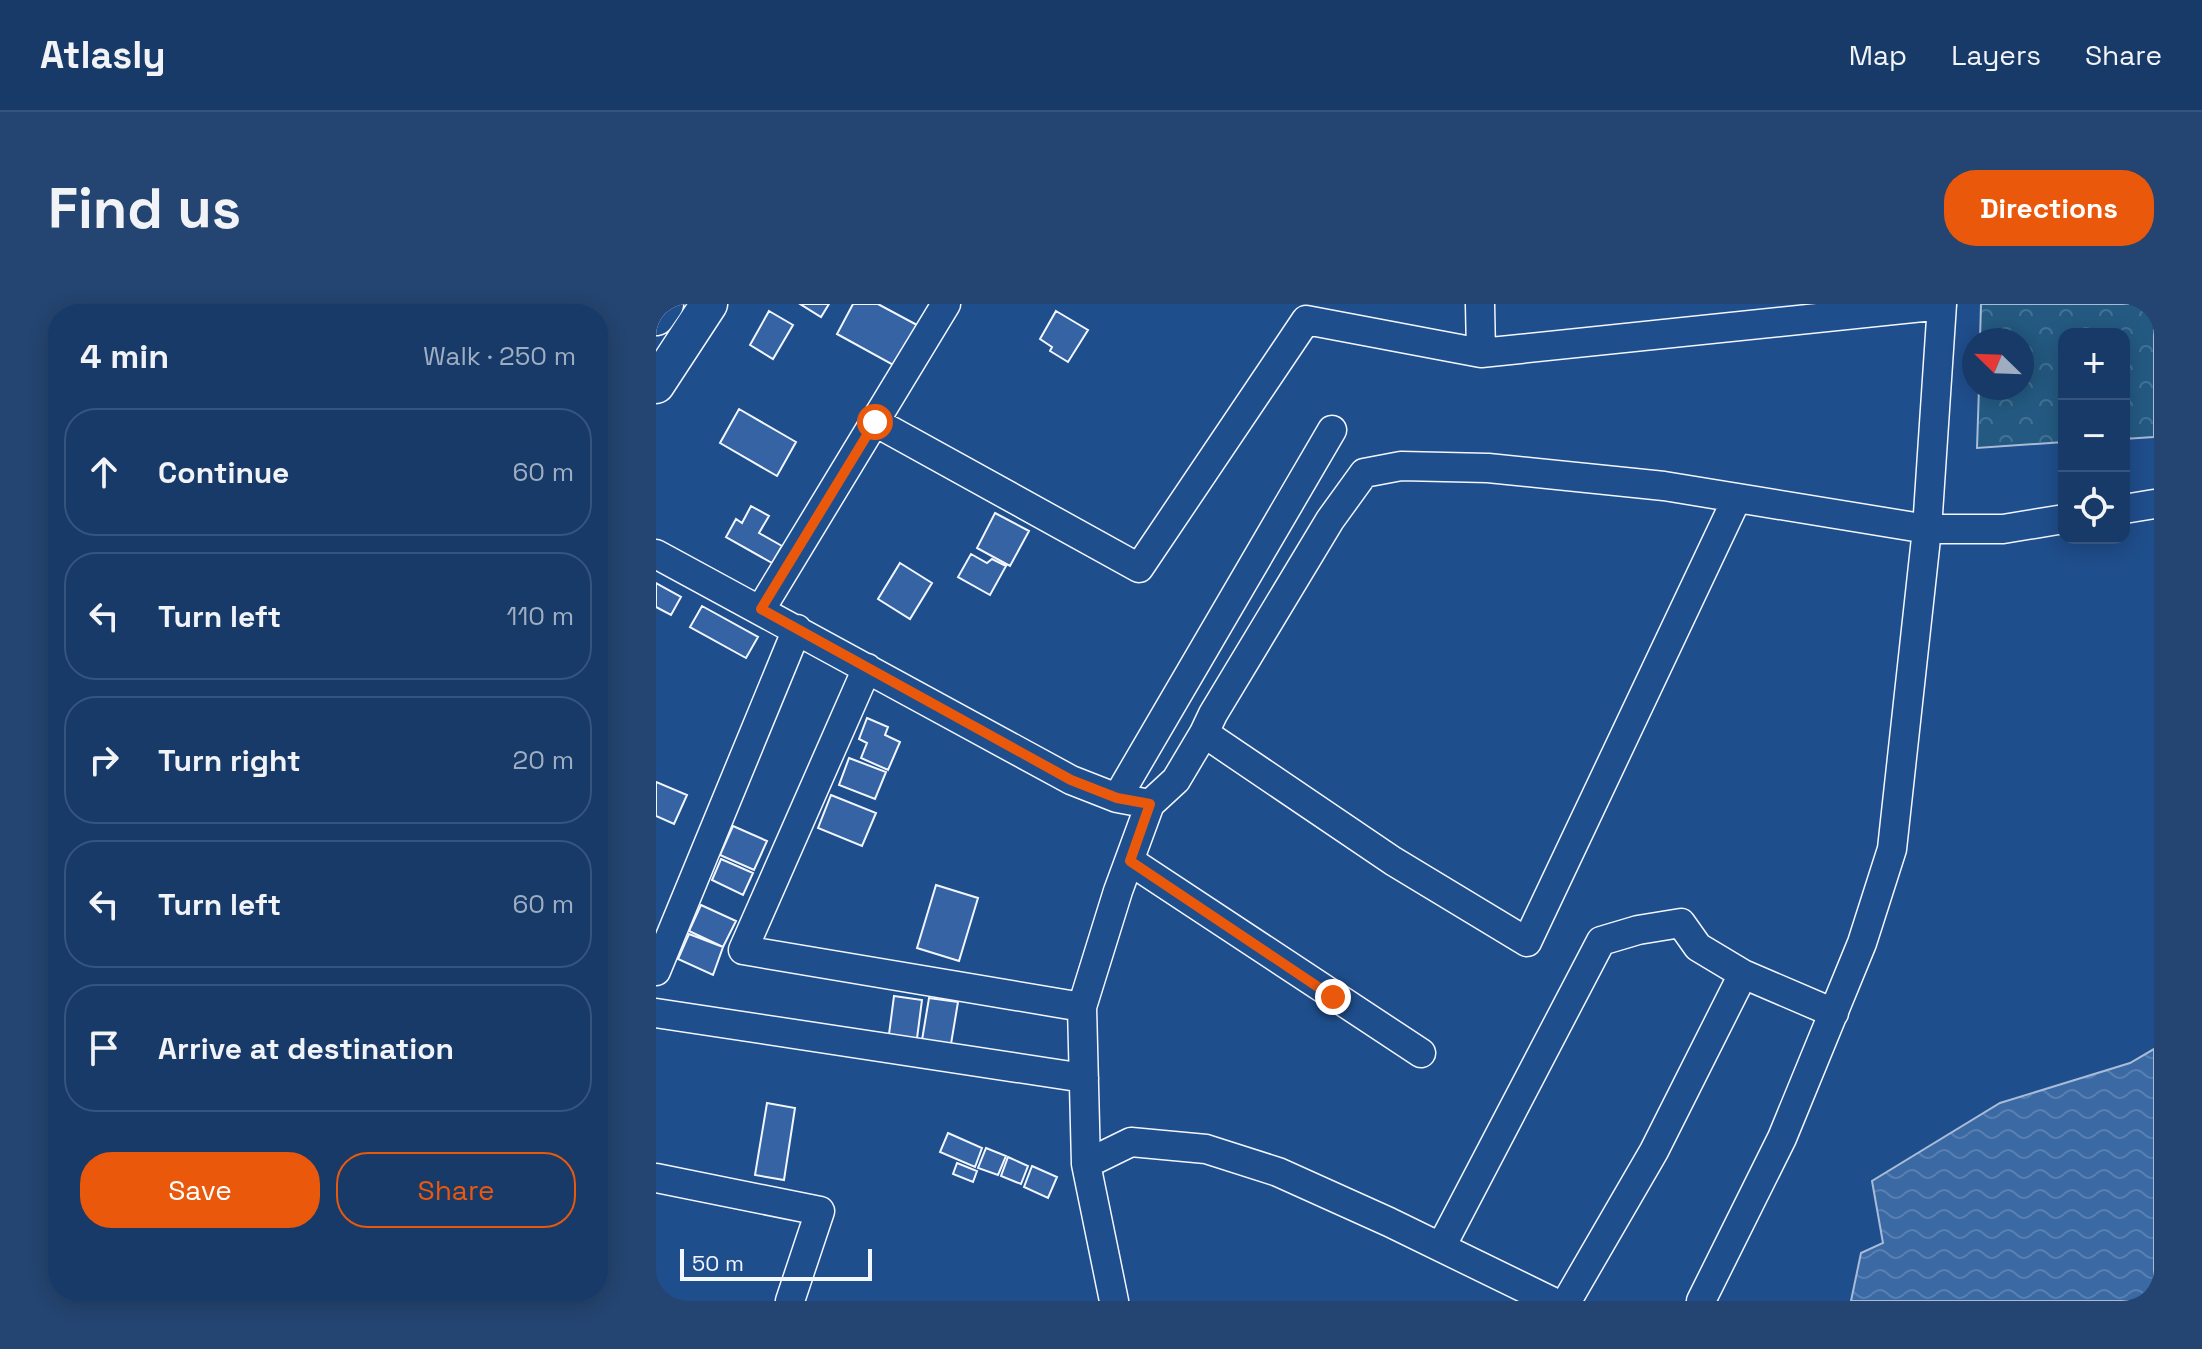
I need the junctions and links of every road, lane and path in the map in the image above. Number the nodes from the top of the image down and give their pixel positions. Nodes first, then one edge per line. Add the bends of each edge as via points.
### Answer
1 (665, 304) edge
2 (709, 304) edge
3 (946, 304) edge
4 (1480, 304) edge
5 (1942, 305) edge
6 (656, 317) edge
7 (1481, 353) junction
8 (656, 385) edge
9 (875, 422) junction
10 (1332, 430) dead end
11 (1737, 498) junction
12 (2154, 504) edge
13 (2130, 508) edge
14 (2058, 520) edge
15 (1927, 529) junction
16 (656, 554) edge
17 (761, 609) junction
18 (797, 629) junction
19 (867, 668) junction
20 (1204, 733) junction
21 (1117, 798) junction
22 (1150, 804) junction
23 (1130, 861) junction
24 (656, 971) edge
25 (1743, 974) junction
26 (1082, 1007) junction
27 (656, 1013) edge
28 (1834, 1013) junction
29 (1421, 1053) dead end
30 (1084, 1078) junction
31 (1086, 1164) junction
32 (656, 1178) edge
33 (1441, 1247) junction
34 (790, 1301) edge
35 (1114, 1301) edge
36 (1551, 1301) edge
37 (1567, 1301) edge
38 (1701, 1301) edge

1 - 6 main road
2 - 8 main road
3 - 9 street
4 - 7 street
5 - 7 street
5 - 15 street
7 - 9 street via 1306,320 1139,568
9 - 17 street
10 - 21 street
11 - 15 street
11 - 20 street via 1488,468 1401,466 1364,473 1330,520
11 - 20 street via 1527,942 1393,861
12 - 13 street
14 - 15 street via 2003,529
15 - 28 street via 1892,849
16 - 17 street
17 - 18 street
18 - 19 street
18 - 24 street
19 - 21 street via 1071,780
19 - 26 street via 743,950
20 - 22 street via 1176,780
21 - 22 street
22 - 23 street
23 - 26 street
23 - 29 street
25 - 28 street
25 - 33 street via 1698,947 1681,923 1601,941
25 - 37 street via 1654,1151
26 - 30 street
27 - 30 street
28 - 38 street via 1782,1138
30 - 31 street
31 - 33 street via 1131,1142 1206,1149 1278,1172
31 - 35 street
32 - 34 street via 820,1211
33 - 36 street

